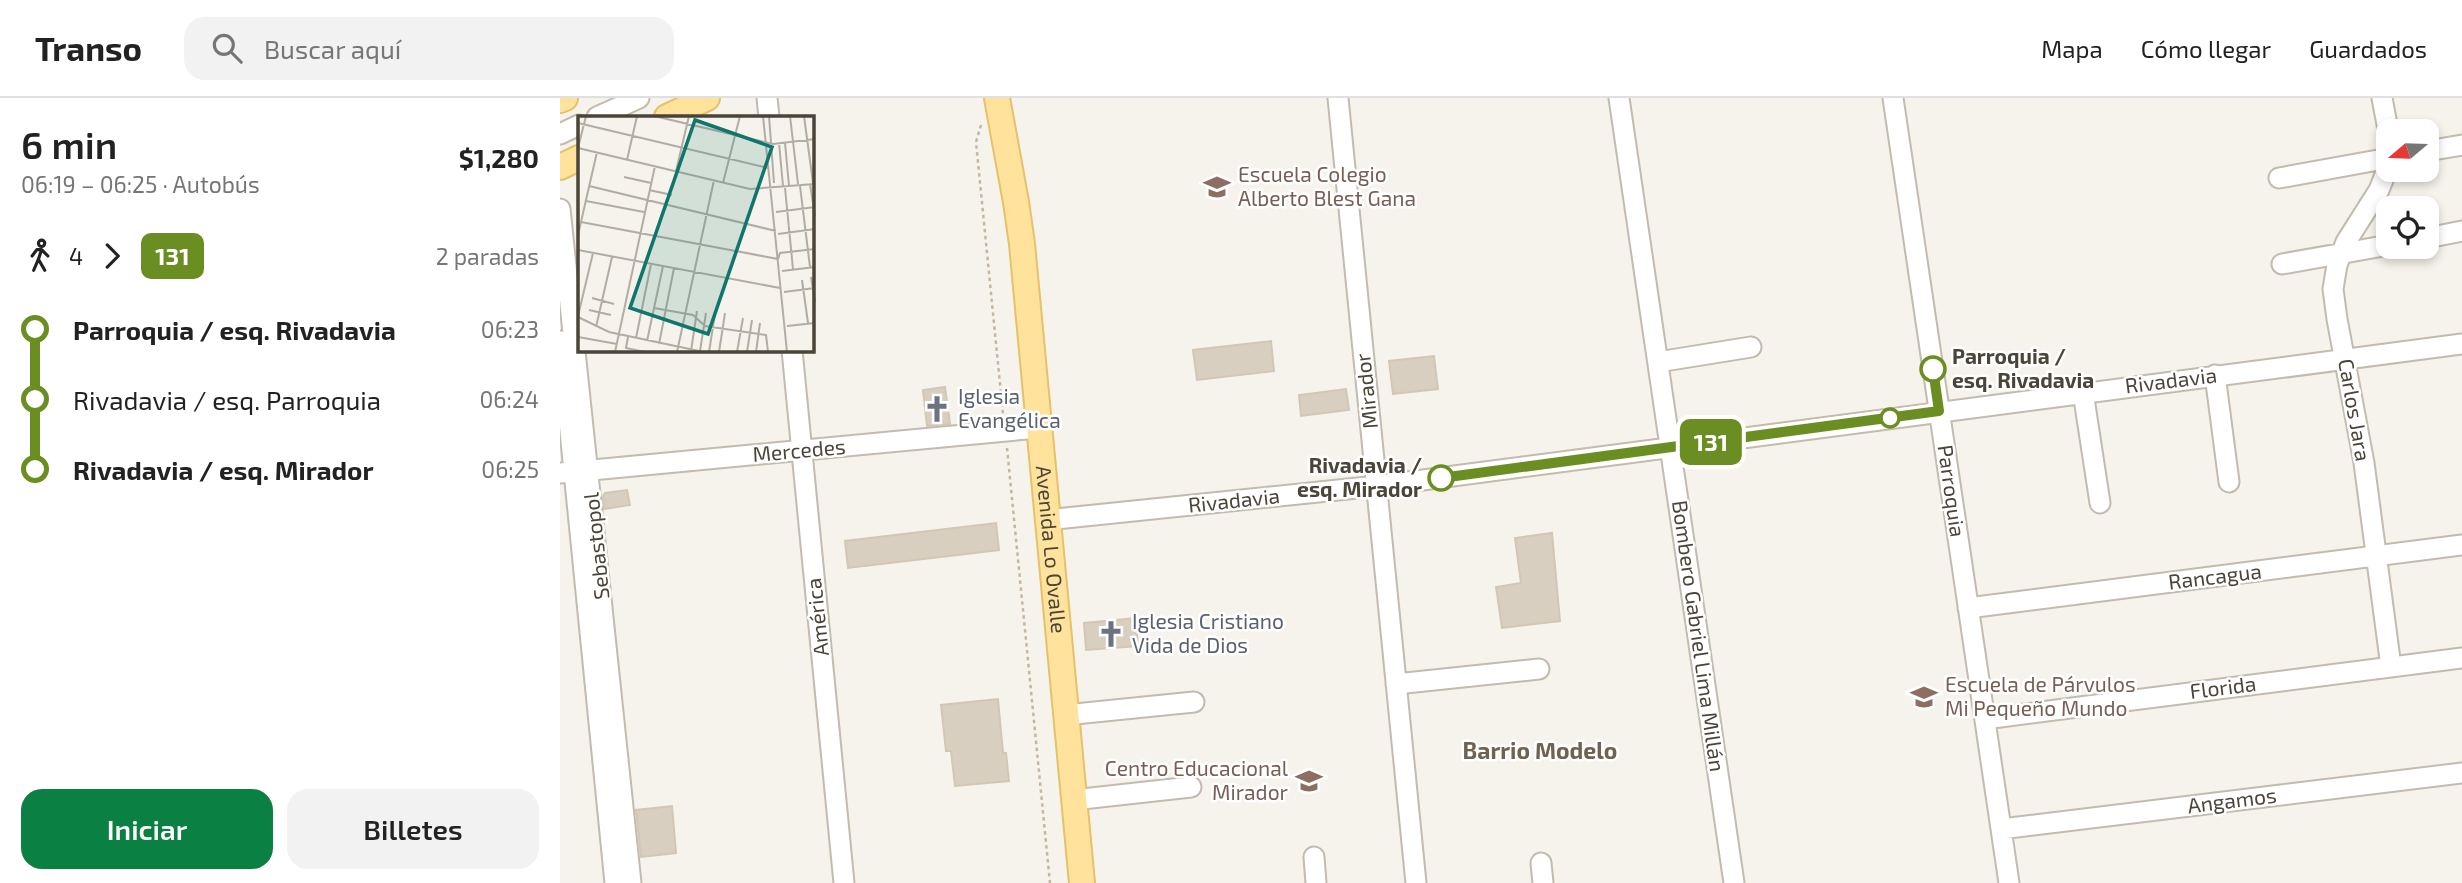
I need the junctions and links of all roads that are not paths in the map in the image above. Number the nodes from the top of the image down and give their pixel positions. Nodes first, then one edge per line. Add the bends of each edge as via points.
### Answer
1 (565, 98) edge
2 (639, 98) edge
3 (707, 98) edge
4 (767, 98) edge
5 (988, 98) edge
6 (997, 98) edge
7 (1338, 98) edge
8 (1619, 98) edge
9 (1893, 98) edge
10 (2382, 98) edge
11 (560, 100) edge
12 (599, 116) edge
13 (669, 116) edge
14 (769, 116) edge
15 (2386, 119) edge
16 (578, 125) edge
17 (560, 134) edge
18 (1004, 135) junction
19 (2462, 145) edge
20 (2440, 149) edge
21 (578, 158) edge
22 (2376, 160) edge
23 (560, 167) edge
24 (2278, 178) dead end
25 (2382, 182) edge
26 (560, 209) edge
27 (2462, 231) edge
28 (2439, 236) edge
29 (2376, 247) edge
30 (2341, 254) junction
31 (2282, 264) dead end
32 (560, 329) edge
33 (2462, 344) edge
34 (1751, 347) dead end
35 (792, 352) edge
36 (2346, 359) junction
37 (1658, 362) junction
38 (2215, 375) junction
39 (2083, 392) junction
40 (1939, 411) junction
41 (1038, 428) junction
42 (1670, 448) junction
43 (802, 450) junction
44 (575, 471) edge
45 (2230, 482) dead end
46 (1377, 486) junction
47 (2100, 503) dead end
48 (1046, 520) junction
49 (2462, 545) edge
50 (2377, 556) junction
51 (1968, 608) junction
52 (2462, 658) edge
53 (2391, 667) junction
54 (1539, 669) dead end
55 (1396, 684) junction
56 (1194, 702) dead end
57 (1065, 715) junction
58 (1985, 719) junction
59 (2462, 773) edge
60 (1191, 787) dead end
61 (1073, 800) junction
62 (2001, 829) junction
63 (1314, 857) dead end
64 (1541, 863) dead end
65 (615, 883) edge
66 (631, 883) edge
67 (844, 883) edge
68 (1082, 883) edge
69 (1316, 883) edge
70 (1416, 883) edge
71 (1543, 883) edge
72 (1734, 883) edge
73 (2009, 883) edge

1 - 11 main road
2 - 12 street
3 - 13 main road
4 - 14 street
5 - 18 main road, Avenida Lo Ovalle
6 - 18 main road, Avenida Lo Ovalle
7 - 46 street, Mirador
8 - 37 street, Bombero Gabriel Lima Millán
9 - 40 street, Parroquia
10 - 15 street
16 - 17 street
18 - 41 main road, Avenida Lo Ovalle via 1022,244
19 - 20 street
21 - 23 main road
22 - 24 street
25 - 30 street, Carlos Jara
26 - 44 street, Sebastopol
27 - 28 street
29 - 30 street
30 - 31 street
30 - 36 street, Carlos Jara via 2334,277 2334,302
32 - 44 street, Sebastopol
33 - 36 street, Rivadavia
34 - 37 street
35 - 43 street, América
36 - 38 street, Rivadavia
36 - 50 street, Carlos Jara
37 - 42 street, Bombero Gabriel Lima Millán
38 - 39 street, Rivadavia
38 - 45 street
39 - 40 street, Rivadavia
39 - 47 street
40 - 42 street, Rivadavia
40 - 51 street, Parroquia
41 - 43 street, Mercedes
41 - 48 main road, Avenida Lo Ovalle
42 - 46 street, Rivadavia
42 - 72 street, Bombero Gabriel Lima Millán
43 - 44 street, Mercedes
43 - 67 street, América
44 - 65 street, Sebastopol
44 - 66 street, Sebastopol
46 - 48 street, Rivadavia
46 - 55 street, Mirador
48 - 57 main road, Avenida Lo Ovalle
49 - 50 street, Rancagua
50 - 51 street, Rancagua
50 - 53 street, Carlos Jara
51 - 58 street, Parroquia
52 - 53 street, Florida
53 - 58 street, Florida
54 - 55 street
55 - 70 street, Mirador
56 - 57 street
57 - 61 main road, Avenida Lo Ovalle
58 - 62 street, Parroquia
59 - 62 street, Angamos
60 - 61 street
61 - 68 main road, Avenida Lo Ovalle
62 - 73 street, Parroquia
63 - 69 street
64 - 71 street

